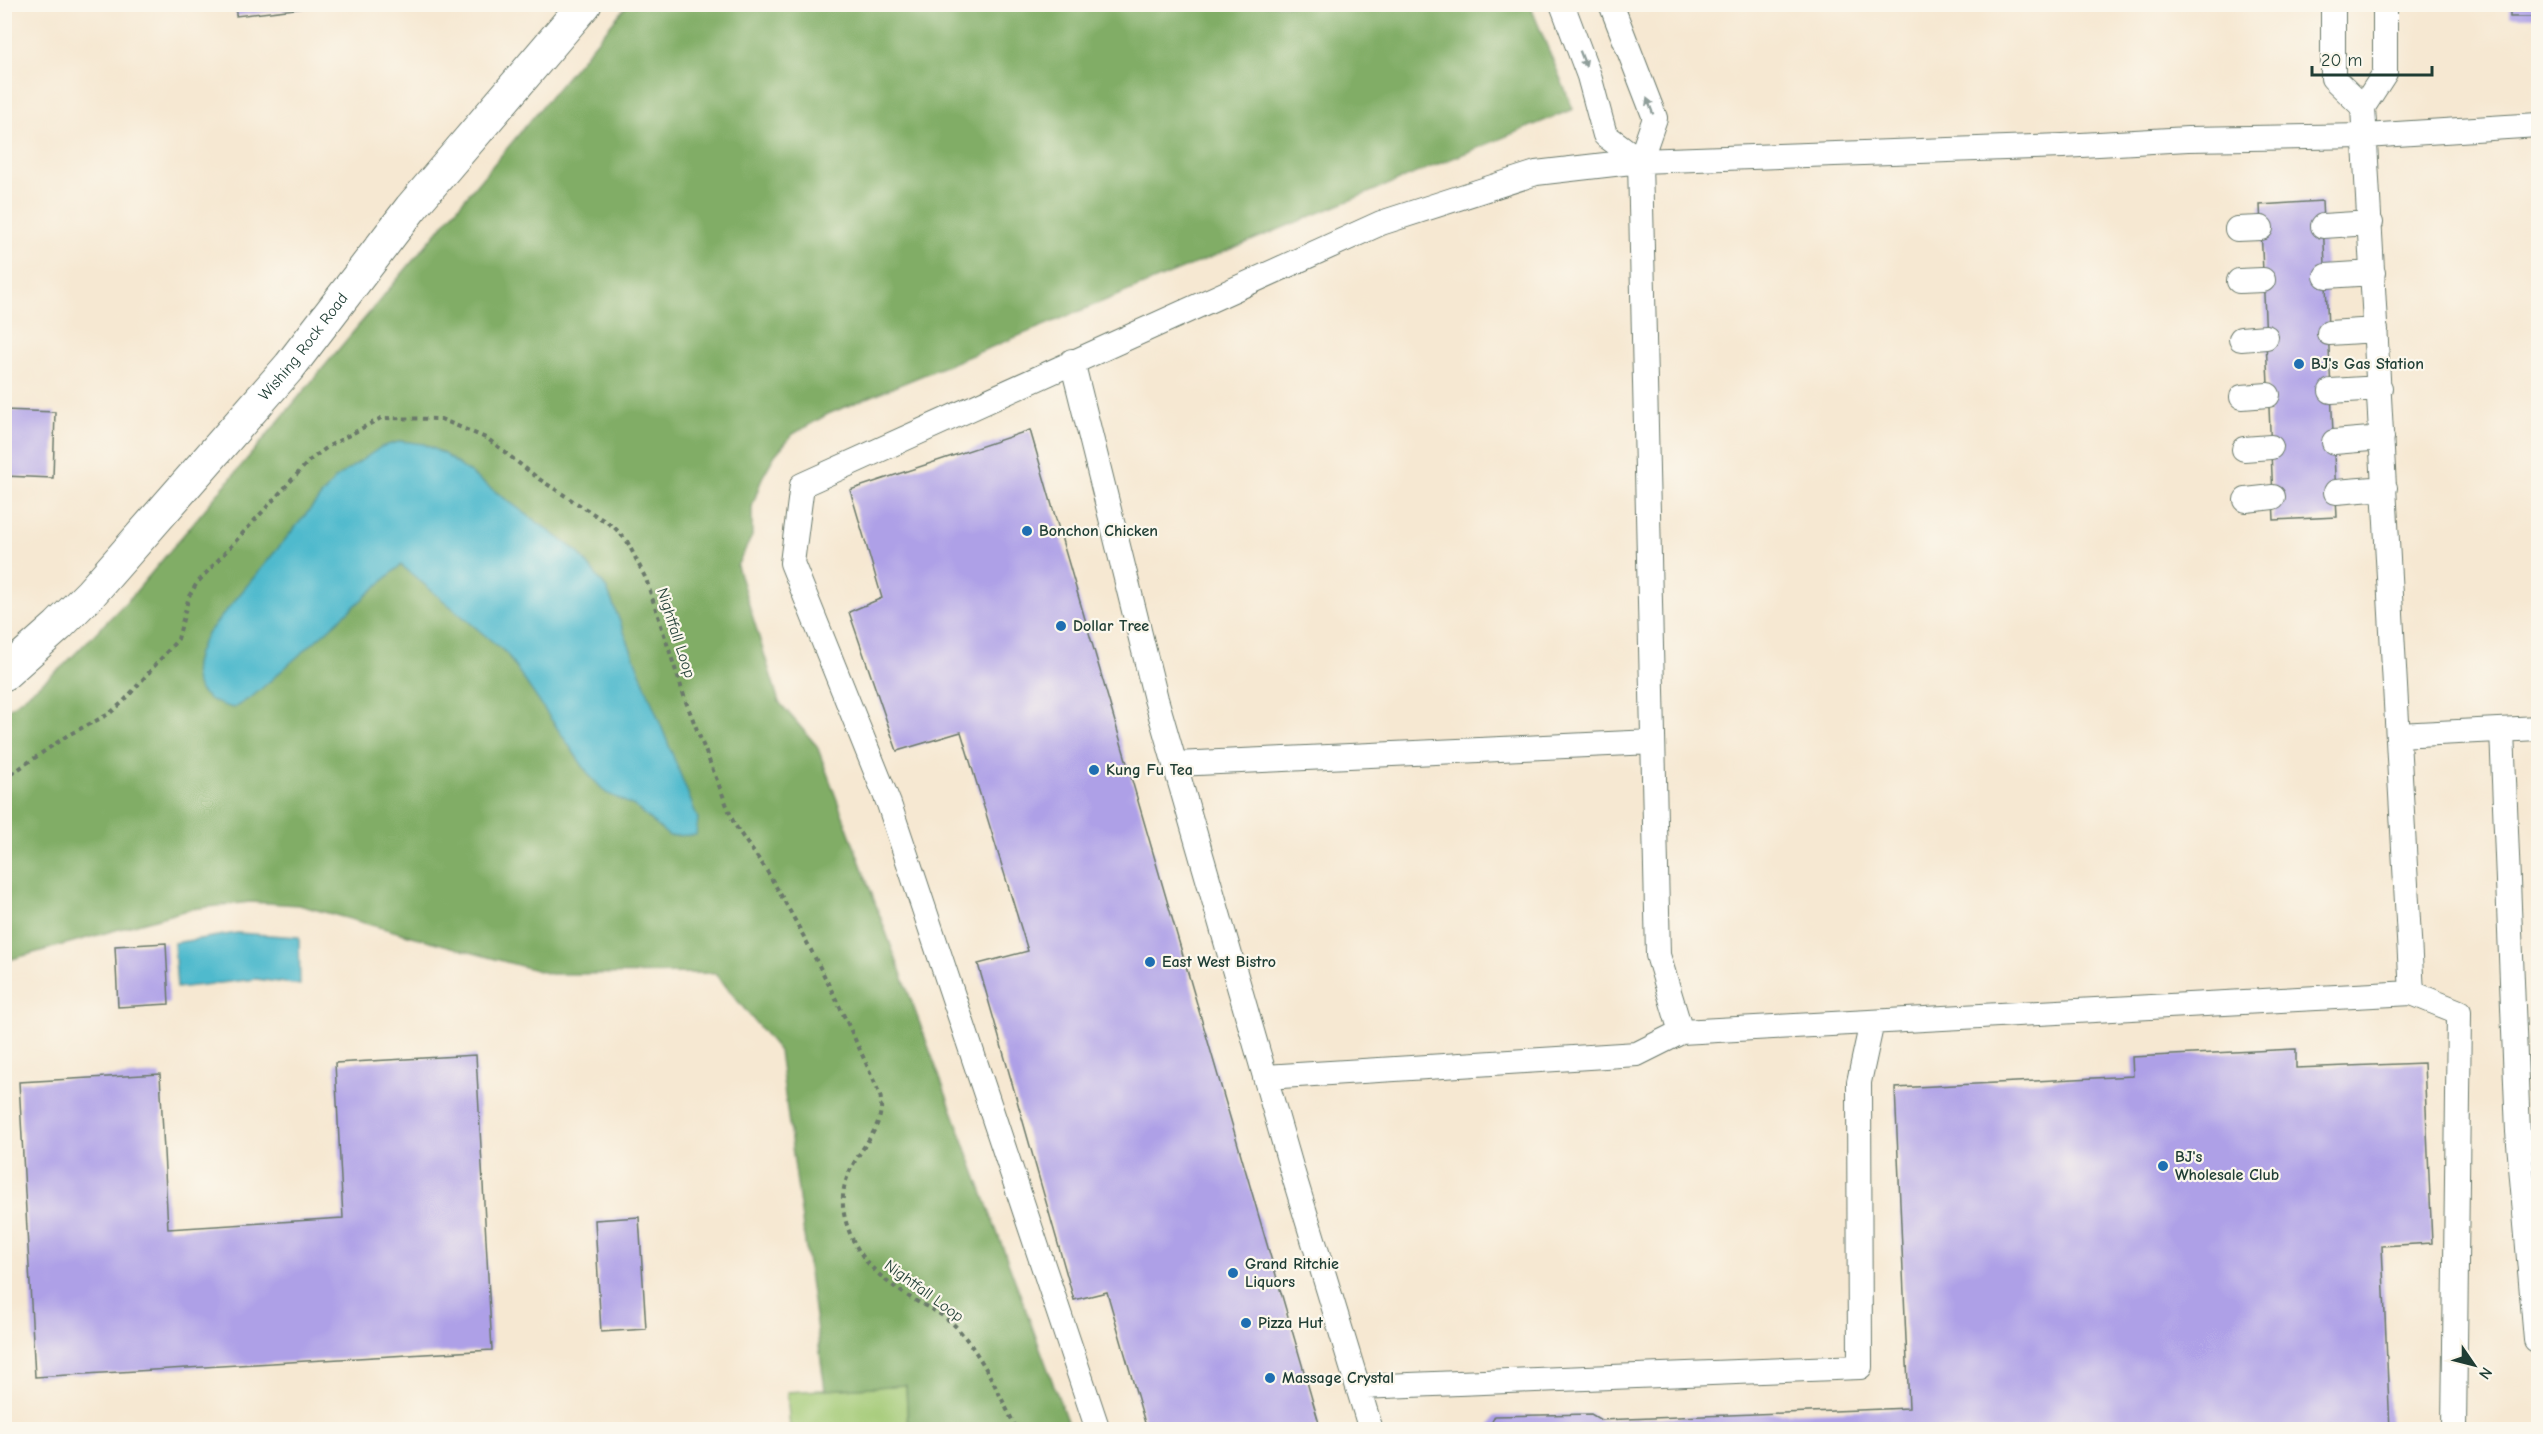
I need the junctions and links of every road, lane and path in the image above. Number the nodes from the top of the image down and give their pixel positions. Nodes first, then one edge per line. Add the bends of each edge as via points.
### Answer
1 (585, 4) edge
2 (1562, 4) edge
3 (1611, 4) edge
4 (2333, 4) edge
5 (2385, 4) edge
6 (2363, 107) junction
7 (2538, 125) edge
8 (2365, 136) junction
9 (1640, 161) junction
10 (2371, 224) junction
11 (2323, 225) dead end
12 (2261, 228) dead end
13 (2236, 229) dead end
14 (2373, 273) junction
15 (2325, 276) dead end
16 (2263, 280) dead end
17 (2239, 281) dead end
18 (2376, 330) junction
19 (2329, 333) dead end
20 (2266, 337) dead end
21 (2241, 339) dead end
22 (1072, 361) junction
23 (2380, 388) junction
24 (2331, 391) dead end
25 (2268, 395) dead end
26 (2242, 397) dead end
27 (2382, 438) junction
28 (2334, 442) dead end
29 (2271, 447) dead end
30 (2244, 449) dead end
31 (2385, 488) junction
32 (2336, 492) dead end
33 (2273, 497) dead end
34 (2246, 500) dead end
35 (4, 674) edge
36 (2538, 728) edge
37 (2502, 730) junction
38 (2398, 735) junction
39 (1652, 742) junction
40 (1176, 764) junction
41 (4, 779) edge
42 (2412, 993) junction
43 (1872, 1022) junction
44 (1681, 1032) junction
45 (1265, 1077) junction
46 (2538, 1340) edge
47 (1360, 1387) junction
48 (1017, 1430) edge
49 (1098, 1430) edge
50 (1371, 1430) edge
51 (2454, 1430) edge

1 - 35 street, Wishing Rock Road via 411,208 290,366 91,593
2 -> 9 lane via 1589,76 1605,135
9 -> 3 lane via 1655,118
4 - 6 lane via 2334,78
5 - 6 lane via 2385,73
6 - 8 lane
7 - 8 lane
8 - 9 lane via 2188,139
8 - 10 lane
9 - 22 lane via 1536,173 1381,223
9 - 39 lane
10 - 11 lane
10 - 14 lane
12 - 13 lane
14 - 15 lane
14 - 18 lane
16 - 17 lane
18 - 19 lane
18 - 23 lane
20 - 21 lane
22 - 40 lane via 1156,699
22 - 49 lane via 802,484 792,563 889,804
23 - 24 lane
23 - 27 lane
25 - 26 lane
27 - 28 lane
27 - 31 lane
29 - 30 lane
31 - 32 lane
31 - 38 lane
33 - 34 lane
36 - 37 lane
37 - 38 lane
37 - 46 lane via 2518,1132
38 - 42 lane
39 - 40 lane
39 - 44 lane via 1658,955
40 - 45 lane
41 - 48 path, Nightfall Loop via 68,735 109,714 124,700 178,639 189,596 197,583 310,460 329,446 365,424 395,417 441,419 488,440 539,479 614,527 637,558 686,702 733,821 770,875 817,962 880,1095 881,1120 852,1162 846,1182 844,1210 850,1237 864,1260 881,1277 959,1330 983,1364
42 - 43 lane
42 - 51 lane via 2458,1012
43 - 44 lane
43 - 47 lane via 1859,1083 1860,1367
44 - 45 lane via 1637,1054
45 - 47 lane
47 - 50 lane

